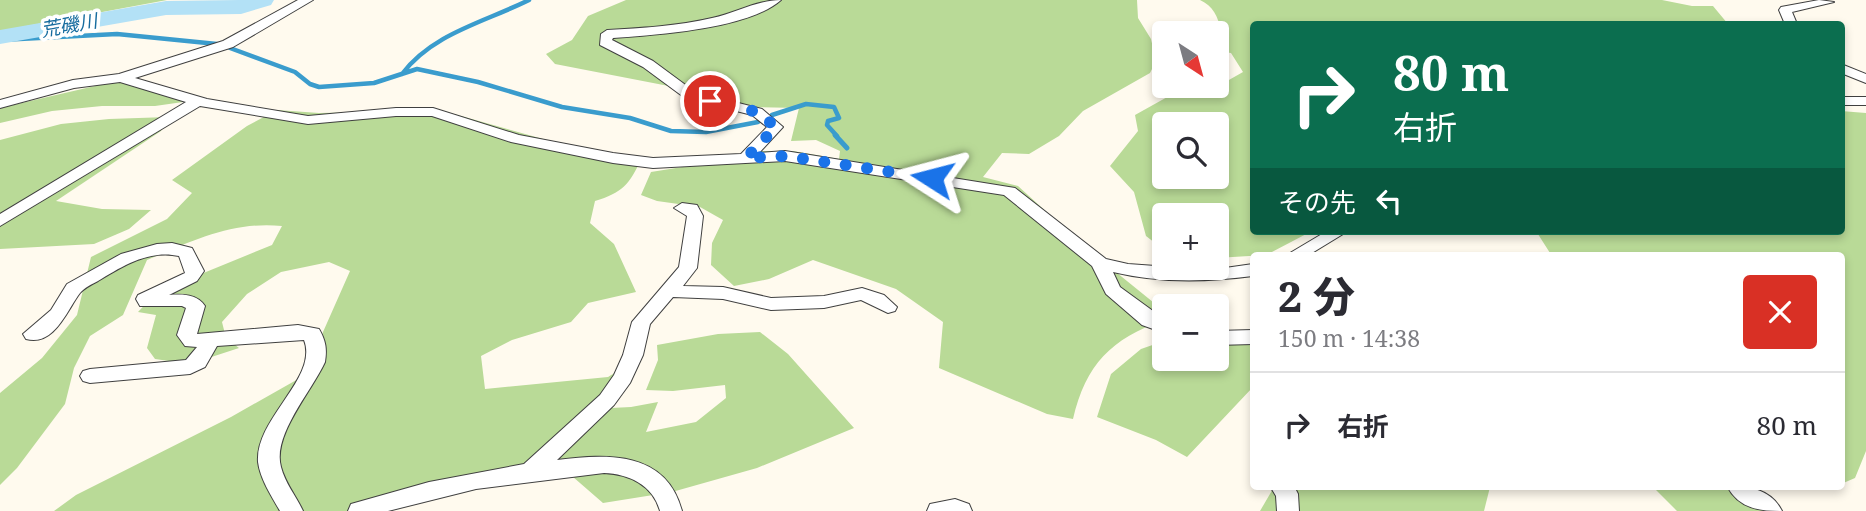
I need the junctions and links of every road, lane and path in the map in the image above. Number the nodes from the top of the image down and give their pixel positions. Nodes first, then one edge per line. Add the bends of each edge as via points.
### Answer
1 (307, 0) edge
2 (775, 0) edge
3 (1827, 0) edge
4 (1790, 21) edge
5 (1845, 70) edge
6 (121, 78) junction
7 (1866, 79) edge
8 (198, 101) junction
9 (1845, 101) edge
10 (1866, 101) edge
11 (0, 104) edge
12 (746, 158) junction
13 (682, 208) dead end
14 (0, 221) edge
15 (1332, 235) edge
16 (1301, 252) edge
17 (1100, 263) junction
18 (1250, 270) edge
19 (669, 291) junction
20 (888, 307) dead end
21 (1152, 321) edge
22 (33, 334) dead end
23 (1250, 337) edge
24 (1229, 338) edge
25 (211, 339) junction
26 (90, 376) dead end
27 (530, 472) junction
28 (1284, 490) edge
29 (1743, 490) edge
30 (292, 511) edge
31 (359, 511) edge
32 (671, 511) edge
33 (938, 511) edge
34 (961, 511) edge
35 (1288, 511) edge
36 (1771, 511) edge

1 - 6 street via 228,44
2 - 12 street via 745,15 667,30 607,34 605,42 648,64 690,95 757,112 776,127
3 - 4 street via 1785,10
5 - 7 street
6 - 8 street
6 - 11 street via 73,84
8 - 12 street via 308,120 433,112 516,139 653,163
8 - 14 street
9 - 10 street
12 - 17 street via 785,156 1009,191
13 - 19 street via 691,209 695,216 692,250 688,268
15 - 16 street
17 - 18 street via 1128,271 1211,276
17 - 21 street via 1112,290
19 - 20 street via 723,293 771,304 824,302 862,294
19 - 27 street via 641,322 623,378 607,400
22 - 25 street via 54,320 73,288 132,257 174,247 186,252 195,271 145,299 185,300 196,306 187,335 191,341
23 - 24 street
25 - 26 street via 190,367
25 - 30 street via 298,332 313,334 318,342 319,357 269,447 269,464
27 - 31 street via 412,493
27 - 32 street via 595,464 625,467 662,490
28 - 35 street
29 - 36 street
33 - 34 street

